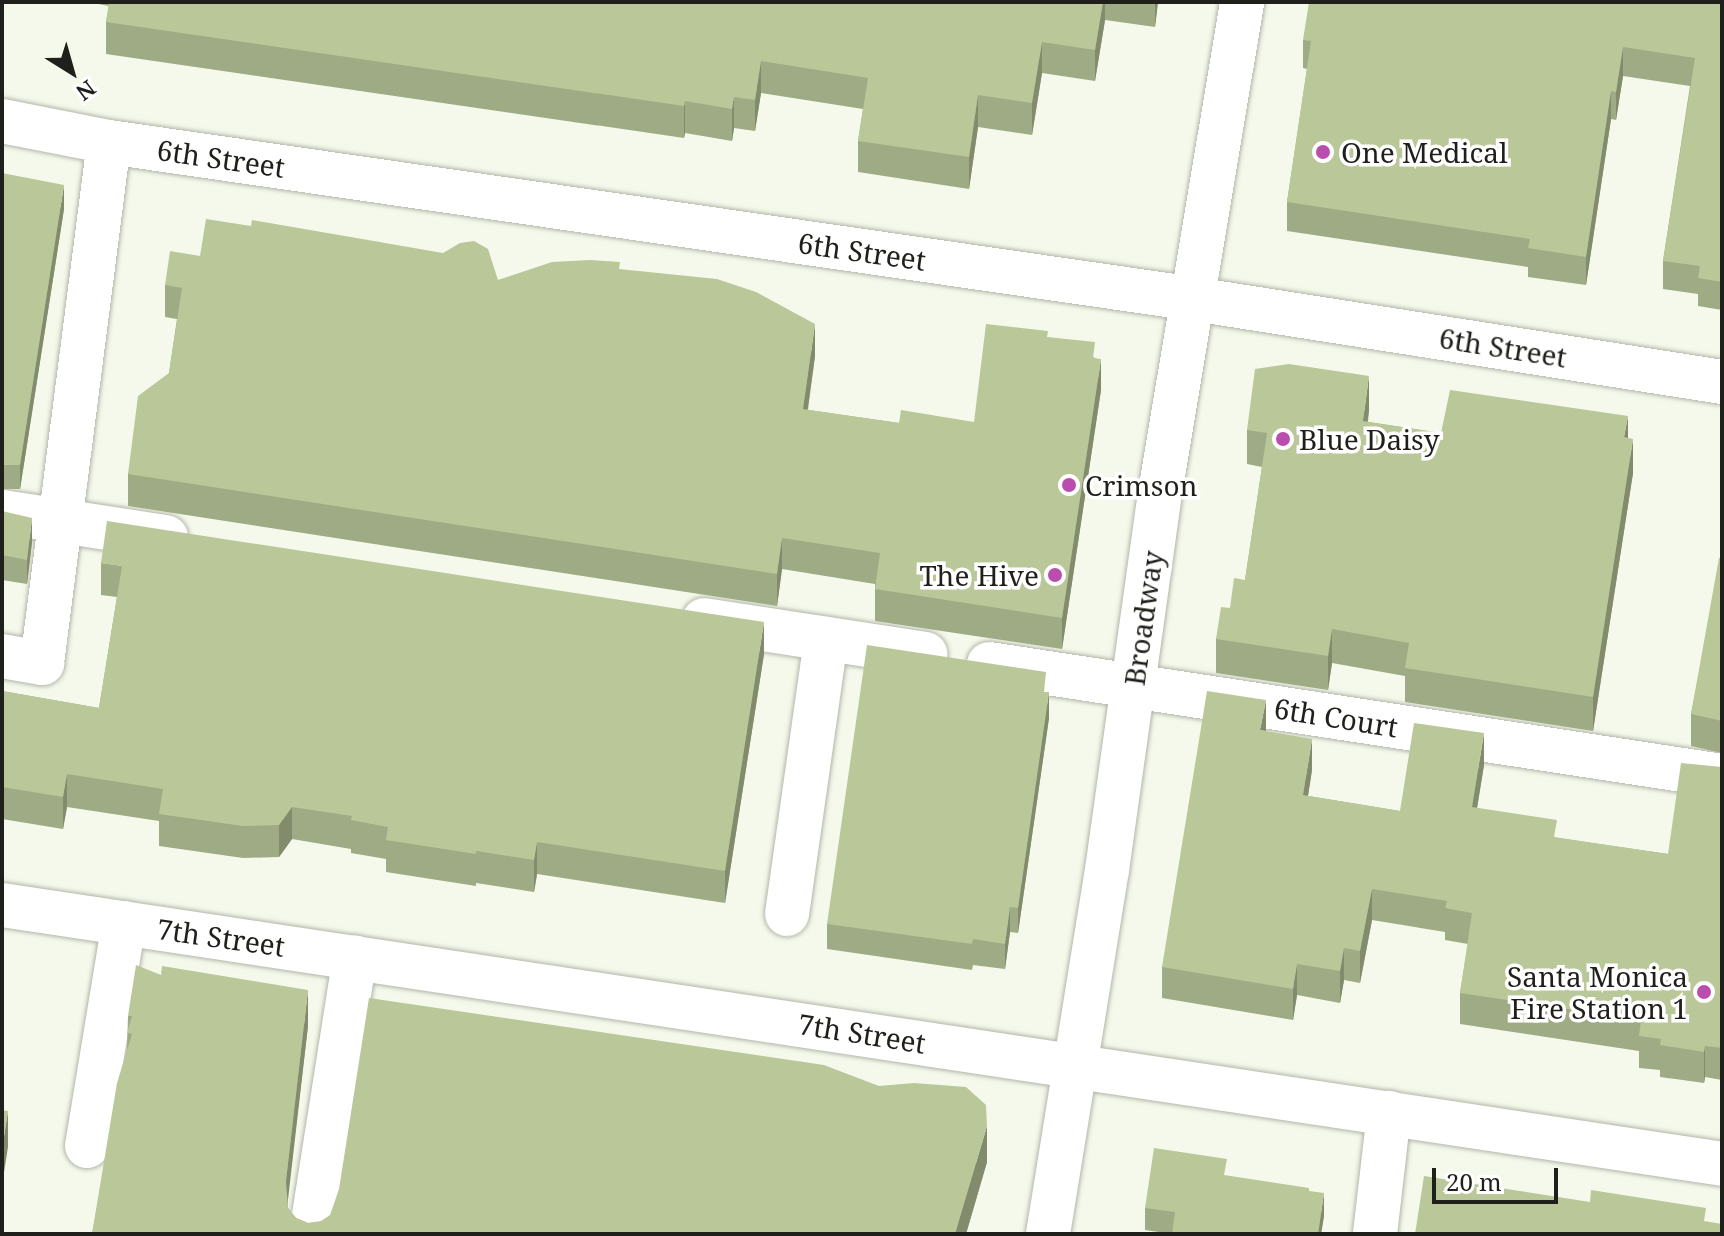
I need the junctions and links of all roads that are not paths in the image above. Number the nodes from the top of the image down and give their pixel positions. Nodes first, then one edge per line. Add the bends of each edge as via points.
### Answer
1 (1242, 2) edge
2 (2, 121) edge
3 (109, 142) junction
4 (1194, 299) junction
5 (1722, 382) edge
6 (2, 512) edge
7 (58, 521) junction
8 (199, 542) edge
9 (669, 615) edge
10 (826, 639) junction
11 (2, 656) edge
12 (1134, 686) junction
13 (1722, 776) edge
14 (2, 905) edge
15 (787, 914) dead end
16 (124, 923) junction
17 (355, 957) junction
18 (1076, 1065) junction
19 (1389, 1113) junction
20 (87, 1146) dead end
21 (1722, 1164) edge
22 (311, 1234) edge
23 (1048, 1234) edge
24 (1375, 1234) edge

1 - 4 street, Broadway
2 - 3 street, 6th Street
3 - 4 street, 6th Street
3 - 7 street
4 - 5 street, 6th Street
4 - 12 street, Broadway
6 - 7 street
7 - 8 street
7 - 11 street via 42,663
9 - 10 street, 6th Court
10 - 12 street, 6th Court
10 - 15 street
12 - 13 street, 6th Court
12 - 18 street, Broadway
14 - 16 street, 7th Street
16 - 17 street, 7th Street
16 - 20 street
17 - 18 street, 7th Street
17 - 22 street
18 - 19 street, 7th Street
18 - 23 street, Broadway
19 - 21 street, 7th Street
19 - 24 street

